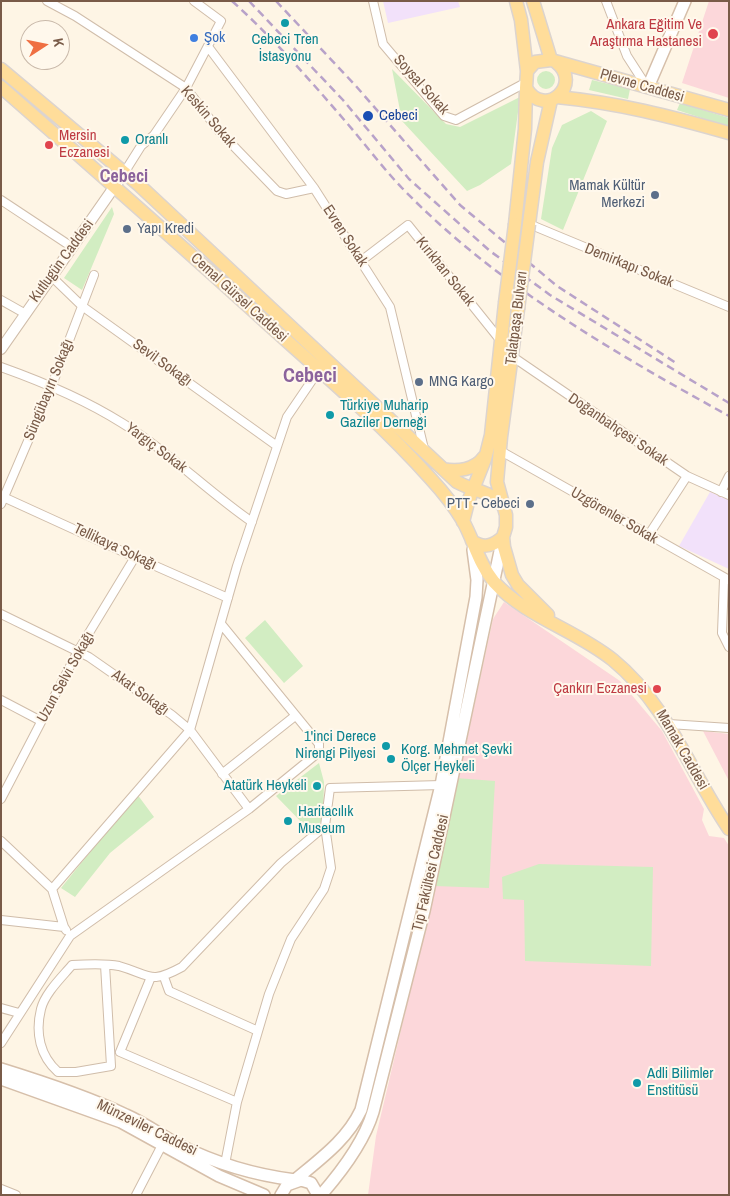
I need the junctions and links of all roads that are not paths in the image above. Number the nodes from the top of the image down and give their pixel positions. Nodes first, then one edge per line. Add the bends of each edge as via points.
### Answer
1 (47, 1) edge
2 (194, 1) edge
3 (373, 1) edge
4 (516, 1) edge
5 (533, 1) edge
6 (606, 1) edge
7 (685, 1) edge
8 (209, 48) junction
9 (554, 61) junction
10 (1, 69) edge
11 (526, 81) junction
12 (1, 87) edge
13 (648, 87) junction
14 (186, 88) junction
15 (554, 99) junction
16 (729, 110) edge
17 (729, 133) edge
18 (124, 173) junction
19 (115, 186) junction
20 (314, 188) junction
21 (1, 200) edge
22 (529, 224) junction
23 (72, 247) junction
24 (362, 261) junction
25 (94, 275) dead end
26 (52, 276) junction
27 (1, 300) edge
28 (82, 306) junction
29 (729, 307) edge
30 (24, 313) junction
31 (501, 341) junction
32 (1, 349) edge
33 (512, 358) junction
34 (1, 367) edge
35 (319, 370) junction
36 (52, 385) junction
37 (277, 446) junction
38 (499, 450) junction
39 (425, 452) junction
40 (486, 454) junction
41 (443, 469) junction
42 (687, 476) junction
43 (729, 476) edge
44 (473, 490) junction
45 (725, 493) edge
46 (2, 500) edge
47 (503, 506) junction
48 (252, 522) junction
49 (464, 522) junction
50 (648, 536) junction
51 (503, 537) junction
52 (472, 541) junction
53 (135, 557) junction
54 (727, 579) edge
55 (494, 581) junction
56 (228, 598) junction
57 (1, 614) edge
58 (557, 624) junction
59 (222, 625) junction
60 (729, 647) edge
61 (78, 651) junction
62 (1, 700) edge
63 (295, 716) junction
64 (41, 721) junction
65 (669, 724) junction
66 (729, 728) edge
67 (190, 730) junction
68 (222, 774) junction
69 (441, 785) junction
70 (1, 799) edge
71 (249, 809) junction
72 (325, 826) junction
73 (729, 829) edge
74 (1, 841) edge
75 (52, 889) junction
76 (1, 920) edge
77 (64, 927) junction
78 (70, 936) junction
79 (104, 965) junction
80 (164, 977) junction
81 (151, 978) junction
82 (1, 1008) edge
83 (19, 1013) junction
84 (258, 1031) junction
85 (1, 1043) edge
86 (1, 1069) edge
87 (1, 1079) edge
88 (237, 1102) junction
89 (162, 1145) junction
90 (225, 1164) junction
91 (219, 1176) junction
92 (295, 1180) junction
93 (1, 1189) edge
94 (14, 1194) edge
95 (136, 1195) edge
96 (264, 1195) edge
97 (281, 1195) edge
98 (320, 1195) edge

1 - 14 street, Keskin Sokak
2 - 8 street via 221,21
3 - 11 street, Soysal Sokak via 383,44 444,116 456,120
4 - 11 main road, Talatpaşa Bulvarı via 521,20
5 - 9 main road, Talatpaşa Bulvarı
6 - 13 street via 627,56
7 - 13 main road
8 - 14 street
8 - 20 street, Evren Sokak
9 - 11 main road via 535,62
9 - 13 main road, Plevne Caddesi
9 - 15 main road, Talatpaşa Bulvarı via 562,68 566,81 562,93
10 - 18 main road, Cemal Gürsel Caddesi
11 - 15 main road via 539,100
11 - 31 main road, Talatpaşa Bulvarı, bridge via 525,124
12 - 19 main road, Cemal Gürsel Caddesi
13 - 16 main road, Plevne Caddesi
14 - 18 street
14 - 20 street, Keskin Sokak via 219,131 270,185 286,194
15 - 17 main road, Plevne Caddesi via 630,106
15 - 22 main road, Talatpaşa Bulvarı via 537,162
18 - 19 street, Kutlugün Caddesi
18 - 39 main road, Cemal Gürsel Caddesi
19 - 23 street, Kutlugün Caddesi
19 - 35 main road, Cemal Gürsel Caddesi
20 - 24 street, Evren Sokak
21 - 23 street
22 - 29 street, Demirkapı Sokak
22 - 33 main road, Talatpaşa Bulvarı, bridge
23 - 26 street, Kutlugün Caddesi
24 - 31 street, Kırıkhan Sokak via 408,225
24 - 39 street, Evren Sokak via 390,307
25 - 28 street, Süngübayırı Sokağı
26 - 28 street, Sevil Sokağı
26 - 30 street, Kutlugün Caddesi
27 - 30 street
28 - 36 street, Süngübayırı Sokağı
28 - 37 street, Sevil Sokağı
30 - 32 street, Kutlugün Caddesi
31 - 40 main road, Talatpaşa Bulvarı
33 - 38 main road, Talatpaşa Bulvarı
33 - 42 street, Doğanbahçesi Sokak
34 - 36 street, Yargıç Sokak
35 - 37 street via 287,417
35 - 49 main road, Cemal Gürsel Caddesi via 430,478
36 - 46 street, Süngübayırı Sokağı
36 - 48 street, Yargıç Sokak via 121,422
37 - 48 street
38 - 47 main road, Talatpaşa Bulvarı via 497,482
38 - 50 street, Uzgörenler Sokak
39 - 41 main road, Cemal Gürsel Caddesi
40 - 41 main road via 476,465 456,471
40 - 44 main road, Talatpaşa Bulvarı
41 - 44 main road, Cemal Gürsel Caddesi via 457,482
42 - 45 street, Doğanbahçesi Sokak
42 - 50 street
43 - 45 street
44 - 47 main road via 490,494
44 - 49 main road
46 - 53 street, Tellikaya Sokağı
47 - 51 main road, Talatpaşa Bulvarı via 506,527
48 - 56 street
49 - 52 main road
50 - 54 street, Uzgörenler Sokak
51 - 52 main road via 486,546
51 - 55 main road, Tıp Fakültesi Caddesi
51 - 58 main road, Mamak Caddesi via 508,563 518,585
52 - 55 main road, Mamak Caddesi via 484,569
52 - 69 main road, Tıp Fakültesi Caddesi via 476,597
53 - 56 street, Tellikaya Sokağı
53 - 61 street, Uzun Selvi Sokağı
54 - 60 street via 722,633
55 - 58 main road, Mamak Caddesi via 509,597
55 - 98 main road, Tıp Fakültesi Caddesi via 424,911 373,1112 368,1127 335,1179
56 - 59 street
57 - 61 street, Akat Sokağı
58 - 65 main road, Mamak Caddesi via 613,660 650,698
59 - 63 street
59 - 67 street
61 - 64 street, Uzun Selvi Sokağı
61 - 67 street, Akat Sokağı via 131,685
62 - 64 street
63 - 68 street
63 - 71 street via 319,744 319,752
64 - 70 street, Uzun Selvi Sokağı
65 - 66 street
65 - 73 main road, Mamak Caddesi
67 - 68 street, Akat Sokağı
67 - 75 street
68 - 71 street, Akat Sokağı
69 - 72 street via 330,788
69 - 92 main road, Tıp Fakültesi Caddesi via 361,1110 353,1128
71 - 78 street
72 - 80 street via 281,863 182,967
72 - 84 street via 330,868 324,889 291,939
74 - 75 street
75 - 77 street
76 - 77 street
77 - 78 street
78 - 83 street
79 - 79 street via 111,1066 58,1072 47,1062 39,1041 41,1008 57,981 72,965
79 - 81 street via 118,966
80 - 81 street
80 - 84 street via 169,992
81 - 88 street via 120,1052
82 - 83 street
83 - 85 street
84 - 88 street
86 - 90 main road, Münzeviler Caddesi via 36,1079 127,1115 181,1146
87 - 89 main road, Münzeviler Caddesi via 121,1122
88 - 90 street
89 - 91 main road, Münzeviler Caddesi
89 - 95 street
90 - 91 main road
90 - 92 main road, Münzeviler Caddesi via 268,1177
91 - 96 main road, Münzeviler Caddesi
92 - 97 main road, Tıp Fakültesi Caddesi
92 - 98 main road via 311,1184
93 - 94 street

